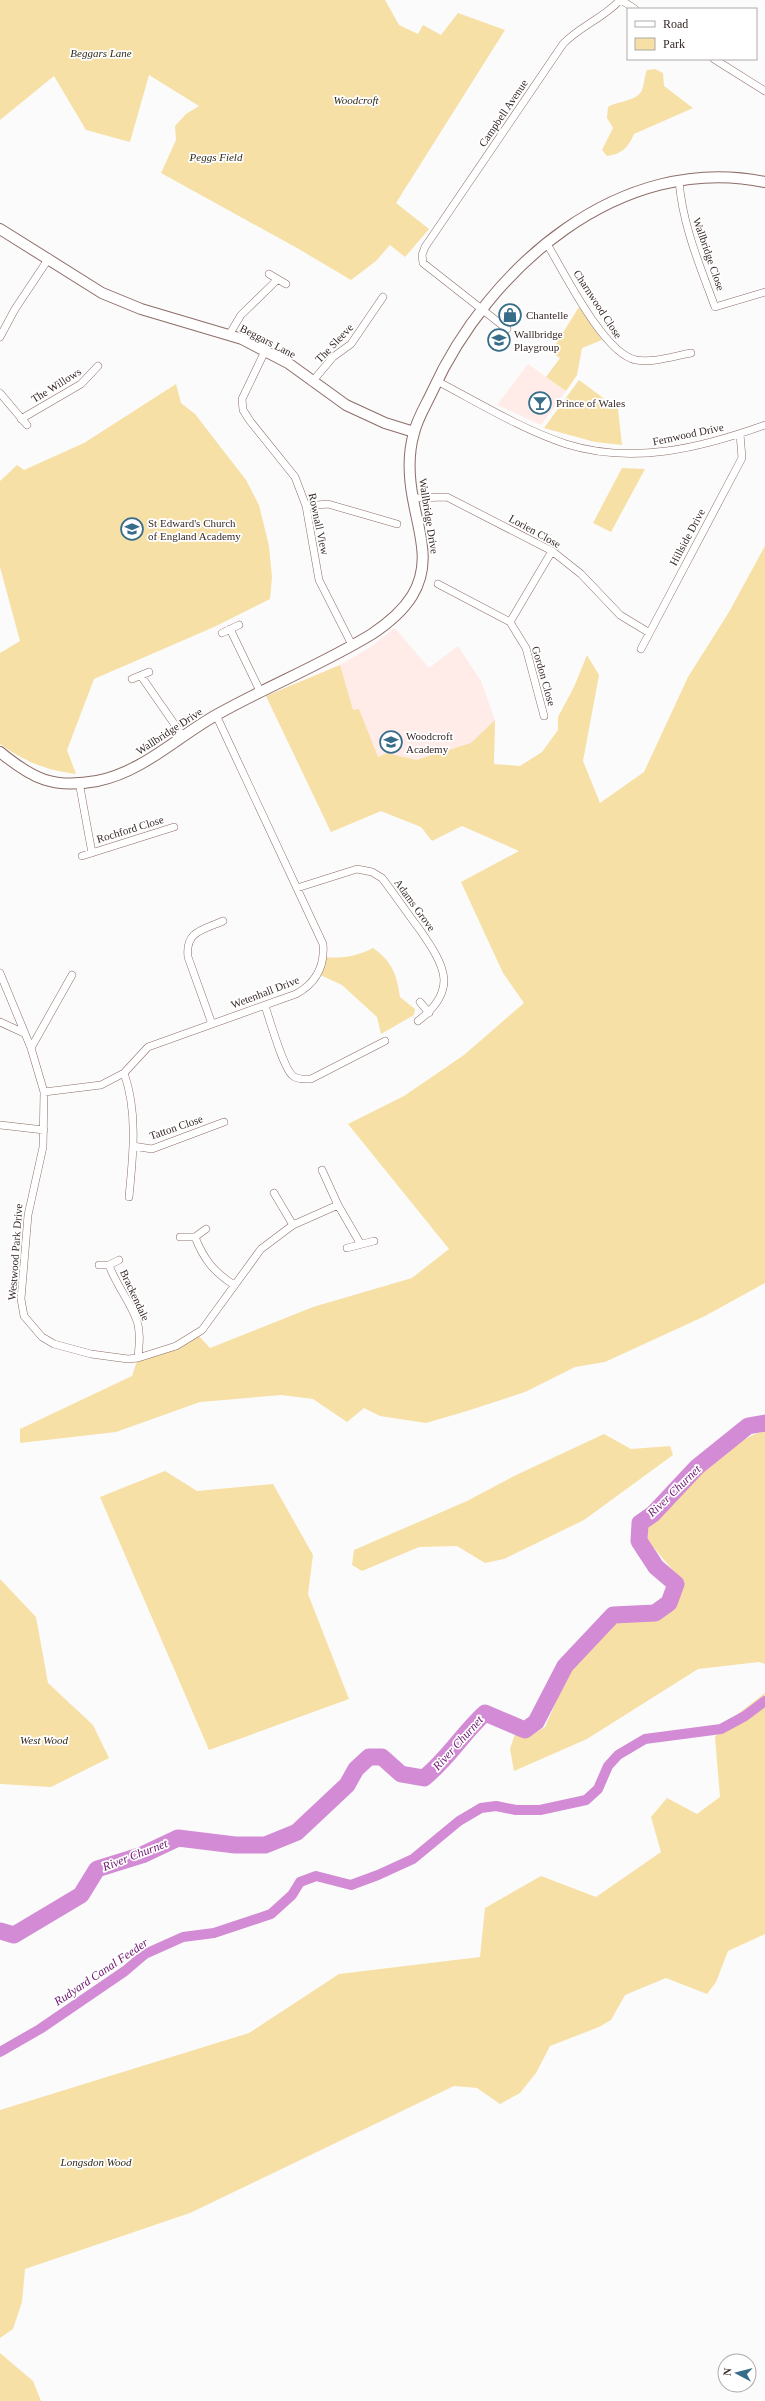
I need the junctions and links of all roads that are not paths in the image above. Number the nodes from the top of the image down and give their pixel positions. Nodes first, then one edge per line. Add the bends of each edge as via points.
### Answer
1 (620, 0) edge
2 (633, 8) edge
3 (716, 60) edge
4 (765, 91) edge
5 (679, 180) junction
6 (765, 182) edge
7 (0, 229) edge
8 (546, 244) junction
9 (49, 258) junction
10 (269, 274) dead end
11 (277, 280) junction
12 (286, 284) dead end
13 (765, 292) edge
14 (383, 297) dead end
15 (482, 309) junction
16 (507, 329) dead end
17 (229, 335) junction
18 (0, 337) edge
19 (265, 351) junction
20 (691, 353) dead end
21 (98, 366) dead end
22 (437, 381) junction
23 (312, 382) junction
24 (0, 393) edge
25 (21, 418) junction
26 (27, 425) dead end
27 (765, 425) edge
28 (414, 432) junction
29 (740, 434) junction
30 (413, 498) junction
31 (306, 506) junction
32 (397, 524) dead end
33 (552, 551) junction
34 (438, 584) dead end
35 (510, 622) junction
36 (239, 625) dead end
37 (230, 629) junction
38 (648, 632) junction
39 (222, 633) dead end
40 (352, 645) junction
41 (641, 649) dead end
42 (149, 672) dead end
43 (141, 676) junction
44 (132, 679) dead end
45 (260, 691) junction
46 (216, 715) junction
47 (544, 716) dead end
48 (182, 736) junction
49 (0, 752) edge
50 (79, 782) junction
51 (174, 827) dead end
52 (92, 853) junction
53 (82, 856) dead end
54 (297, 888) junction
55 (223, 921) dead end
56 (0, 973) edge
57 (72, 974) dead end
58 (420, 1002) dead end
59 (265, 1006) junction
60 (429, 1013) junction
61 (418, 1021) dead end
62 (0, 1022) edge
63 (212, 1024) junction
64 (24, 1033) junction
65 (385, 1041) dead end
66 (31, 1048) junction
67 (124, 1073) junction
68 (44, 1092) junction
69 (224, 1122) dead end
70 (0, 1125) edge
71 (44, 1130) junction
72 (133, 1146) junction
73 (322, 1170) dead end
74 (274, 1193) dead end
75 (129, 1197) dead end
76 (338, 1206) junction
77 (293, 1225) junction
78 (206, 1229) dead end
79 (180, 1237) dead end
80 (195, 1237) junction
81 (374, 1241) dead end
82 (360, 1243) junction
83 (347, 1248) dead end
84 (119, 1260) dead end
85 (99, 1265) dead end
86 (109, 1265) junction
87 (234, 1285) junction
88 (138, 1358) junction

1 - 2 street
1 - 15 street, Campbell Avenue via 611,10 563,44 425,248 422,255 423,263
3 - 4 street
5 - 6 street, Wallbridge Drive via 732,178
5 - 8 street, Wallbridge Drive via 645,188 616,200 586,216
5 - 13 street, Wallbridge Close via 689,234 715,307
7 - 9 street, Beggars Lane
8 - 15 street, Wallbridge Drive via 507,280
8 - 20 street, Charnwood Close via 595,323 617,351 636,360 648,361
9 - 17 street, Beggars Lane via 102,293 141,309
9 - 18 street via 15,309
10 - 11 street
11 - 12 street
11 - 17 street via 241,315
14 - 23 street, The Sleeve via 350,344 334,357
15 - 16 street
15 - 22 street, Wallbridge Drive via 461,338
17 - 19 street, Beggars Lane
19 - 23 street, Beggars Lane via 288,363
19 - 31 street, Rownall View via 242,399 243,410 295,477
21 - 25 street, The Willows via 81,384
22 - 28 street, Wallbridge Drive
22 - 29 street, Fernwood Drive via 538,432 566,444 600,451 654,454
23 - 28 street, Beggars Lane via 346,405 385,423
24 - 25 street
25 - 26 street
27 - 29 street, Fernwood Drive
28 - 30 street, Wallbridge Drive via 410,475
29 - 38 street, Hillside Drive via 742,458
30 - 33 street, Lorien Close via 447,497
30 - 40 street, Wallbridge Drive via 423,541 424,562 420,580 412,597 389,622
31 - 32 street via 328,504
31 - 40 street, Rownall View via 319,580
33 - 35 street
33 - 38 street, Lorien Close via 581,574 620,615
34 - 35 street
35 - 47 street, Gordon Close via 526,648
36 - 37 street
37 - 39 street
37 - 45 street
38 - 41 street, Hillside Drive
40 - 45 street, Wallbridge Drive
42 - 43 street
43 - 44 street
43 - 48 street
45 - 46 street, Wallbridge Drive
46 - 48 street, Wallbridge Drive
46 - 54 street, Wetenhall Drive
48 - 50 street, Wallbridge Drive via 130,770 95,781
49 - 50 street, Wallbridge Drive via 37,779
50 - 52 street, Rochford Close
51 - 52 street, Rochford Close
52 - 53 street, Rochford Close
54 - 59 street, Wetenhall Drive via 323,944 323,963 320,972 306,989
54 - 60 street, Adams Grove via 357,869 372,872 382,878 437,954 441,964 444,981 442,994
55 - 63 street via 194,934 187,946 188,957
56 - 64 street, Westwood Park Drive
57 - 66 street
58 - 60 street
59 - 63 street, Wetenhall Drive
59 - 65 street via 286,1064 292,1075 298,1079 311,1079
60 - 61 street, Adams Grove
62 - 64 street
63 - 67 street, Wetenhall Drive via 148,1047
64 - 66 street, Westwood Park Drive
66 - 68 street, Westwood Park Drive
67 - 68 street, Wetenhall Drive via 101,1085
67 - 72 street, Tatton Close via 131,1107
68 - 71 street, Westwood Park Drive
69 - 72 street, Tatton Close via 152,1149
70 - 71 street
71 - 88 street, Westwood Park Drive via 43,1147 28,1215 21,1299 24,1316 42,1337 54,1344 91,1354
72 - 75 street, Tatton Close
73 - 76 street
74 - 77 street
76 - 77 street, Westwood Park Drive
76 - 82 street
77 - 87 street, Westwood Park Drive via 261,1248
78 - 80 street
79 - 80 street
80 - 87 street via 206,1262 216,1273
81 - 82 street
82 - 83 street
84 - 86 street, Brackendale
85 - 86 street, Brackendale
86 - 88 street, Brackendale via 117,1286 137,1321 140,1335
87 - 88 street, Westwood Park Drive via 202,1330 176,1346

